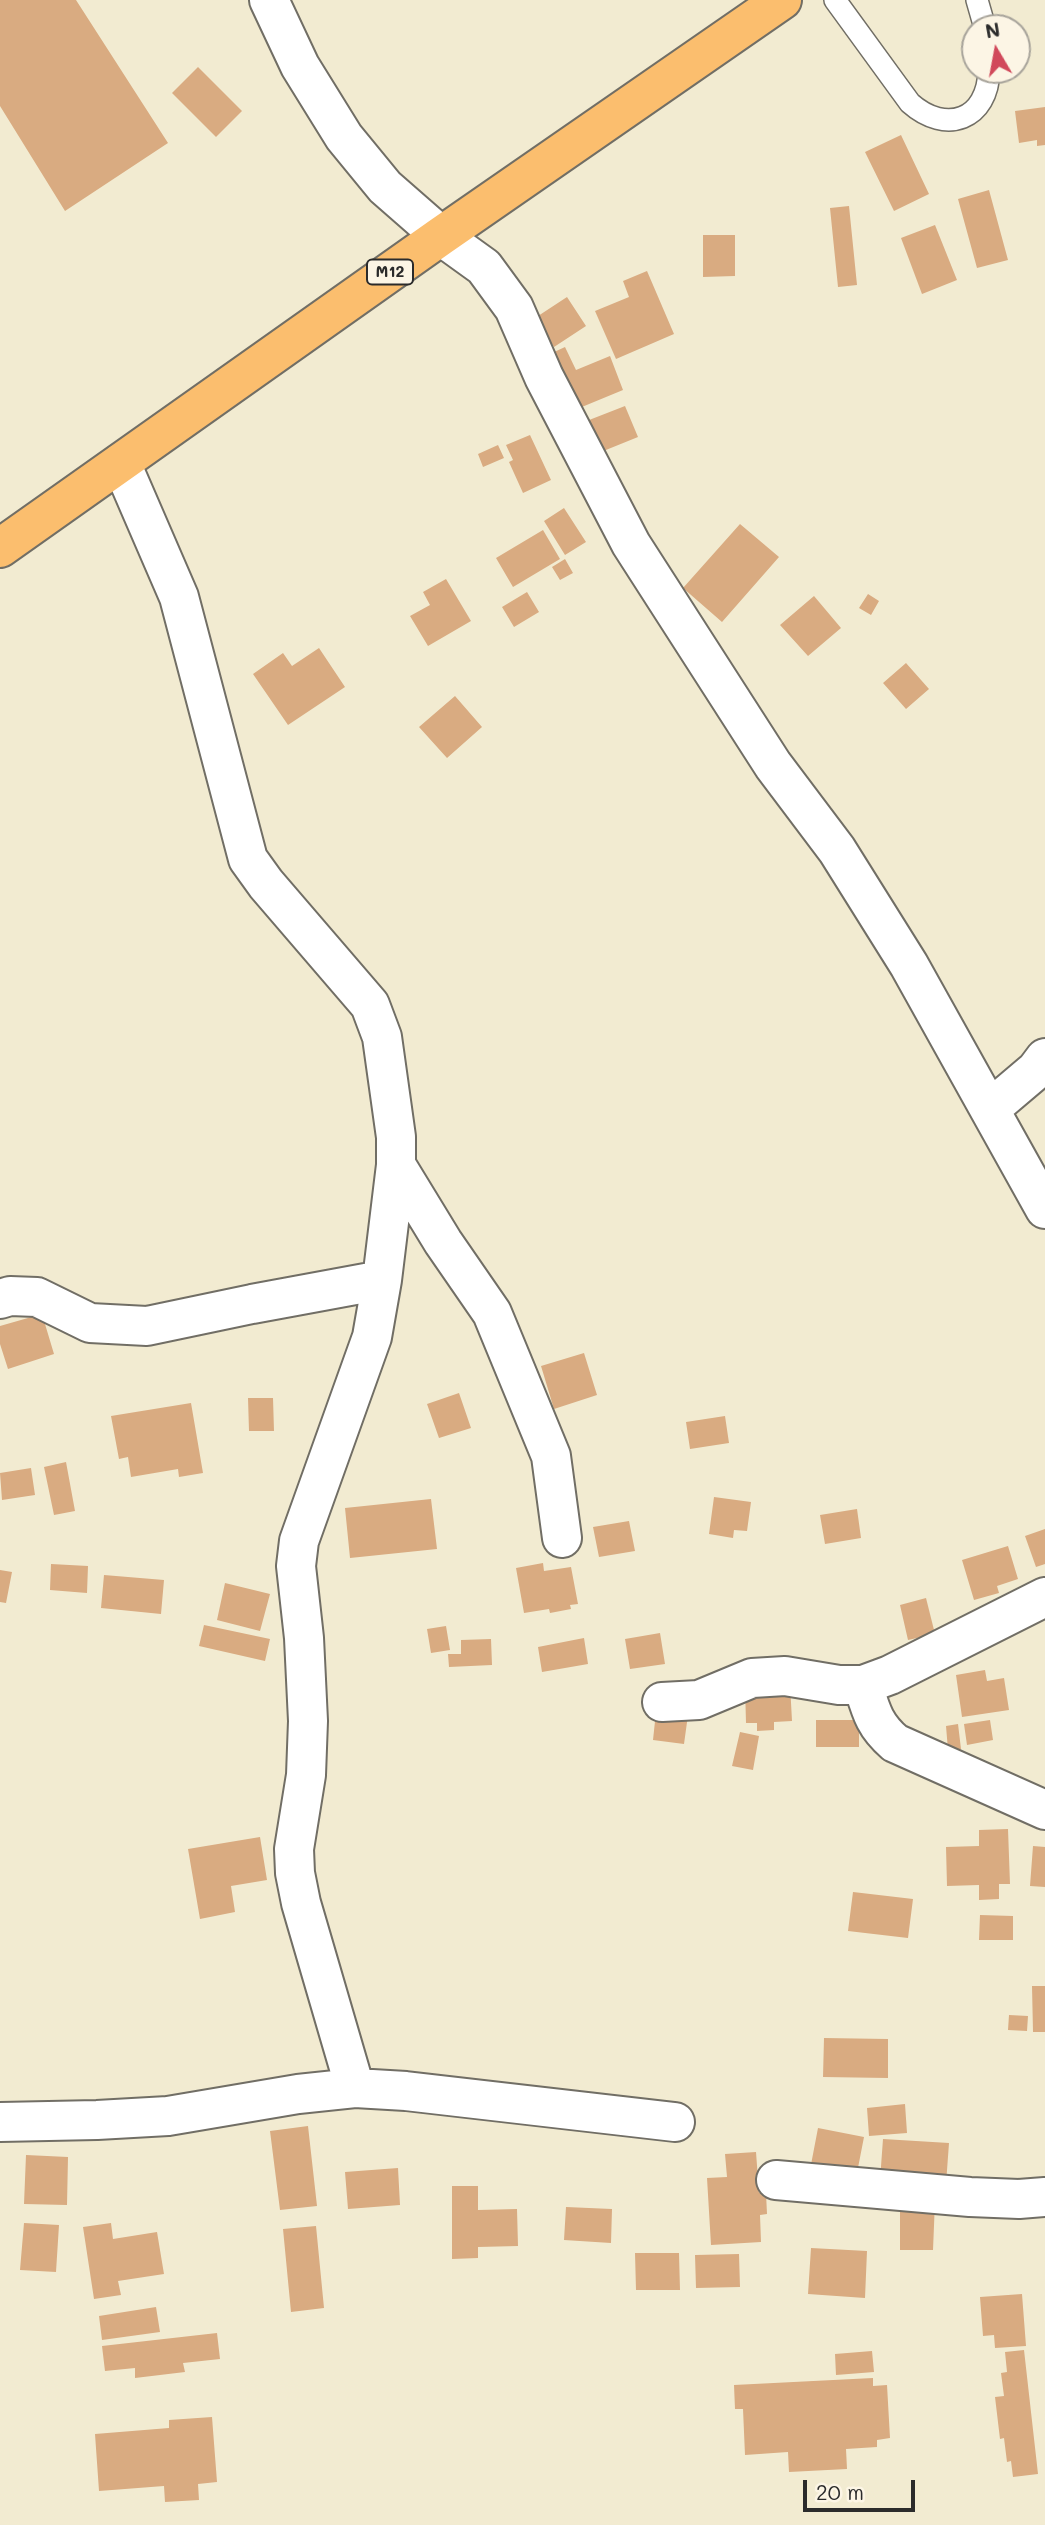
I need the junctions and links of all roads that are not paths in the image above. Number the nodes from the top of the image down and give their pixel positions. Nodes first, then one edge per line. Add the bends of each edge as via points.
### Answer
1 (269, 0) edge
2 (782, 0) edge
3 (835, 0) edge
4 (989, 84) edge
5 (440, 236) junction
6 (121, 463) junction
7 (0, 548) edge
8 (1045, 1058) edge
9 (990, 1109) junction
10 (396, 1165) junction
11 (1045, 1209) edge
12 (382, 1280) junction
13 (0, 1299) edge
14 (562, 1538) dead end
15 (1045, 1597) edge
16 (863, 1685) junction
17 (662, 1702) dead end
18 (1045, 1810) edge
19 (355, 2088) junction
20 (0, 2122) edge
21 (675, 2122) dead end
22 (776, 2180) dead end
23 (1045, 2197) edge

1 - 5 street via 300,66 344,137 385,187
2 - 5 highway, M12
3 - 4 lane via 923,115 943,121 964,116 978,108
5 - 6 highway, M12
5 - 9 street via 484,267 514,308 544,377 631,544 773,765 837,850 909,965
6 - 7 highway, M12
6 - 10 street via 179,597 248,859 359,991 378,1021 393,1107
8 - 9 street
9 - 11 street
10 - 12 street
10 - 14 street via 492,1313 551,1456
12 - 13 street via 147,1326 90,1323 37,1297
12 - 19 street via 372,1337 299,1541 296,1566 308,1721 295,1873
15 - 16 street
16 - 17 street via 785,1676 752,1678 699,1700
16 - 18 street via 880,1730 895,1743
19 - 20 street via 167,2116
19 - 21 street
22 - 23 street via 970,2197

